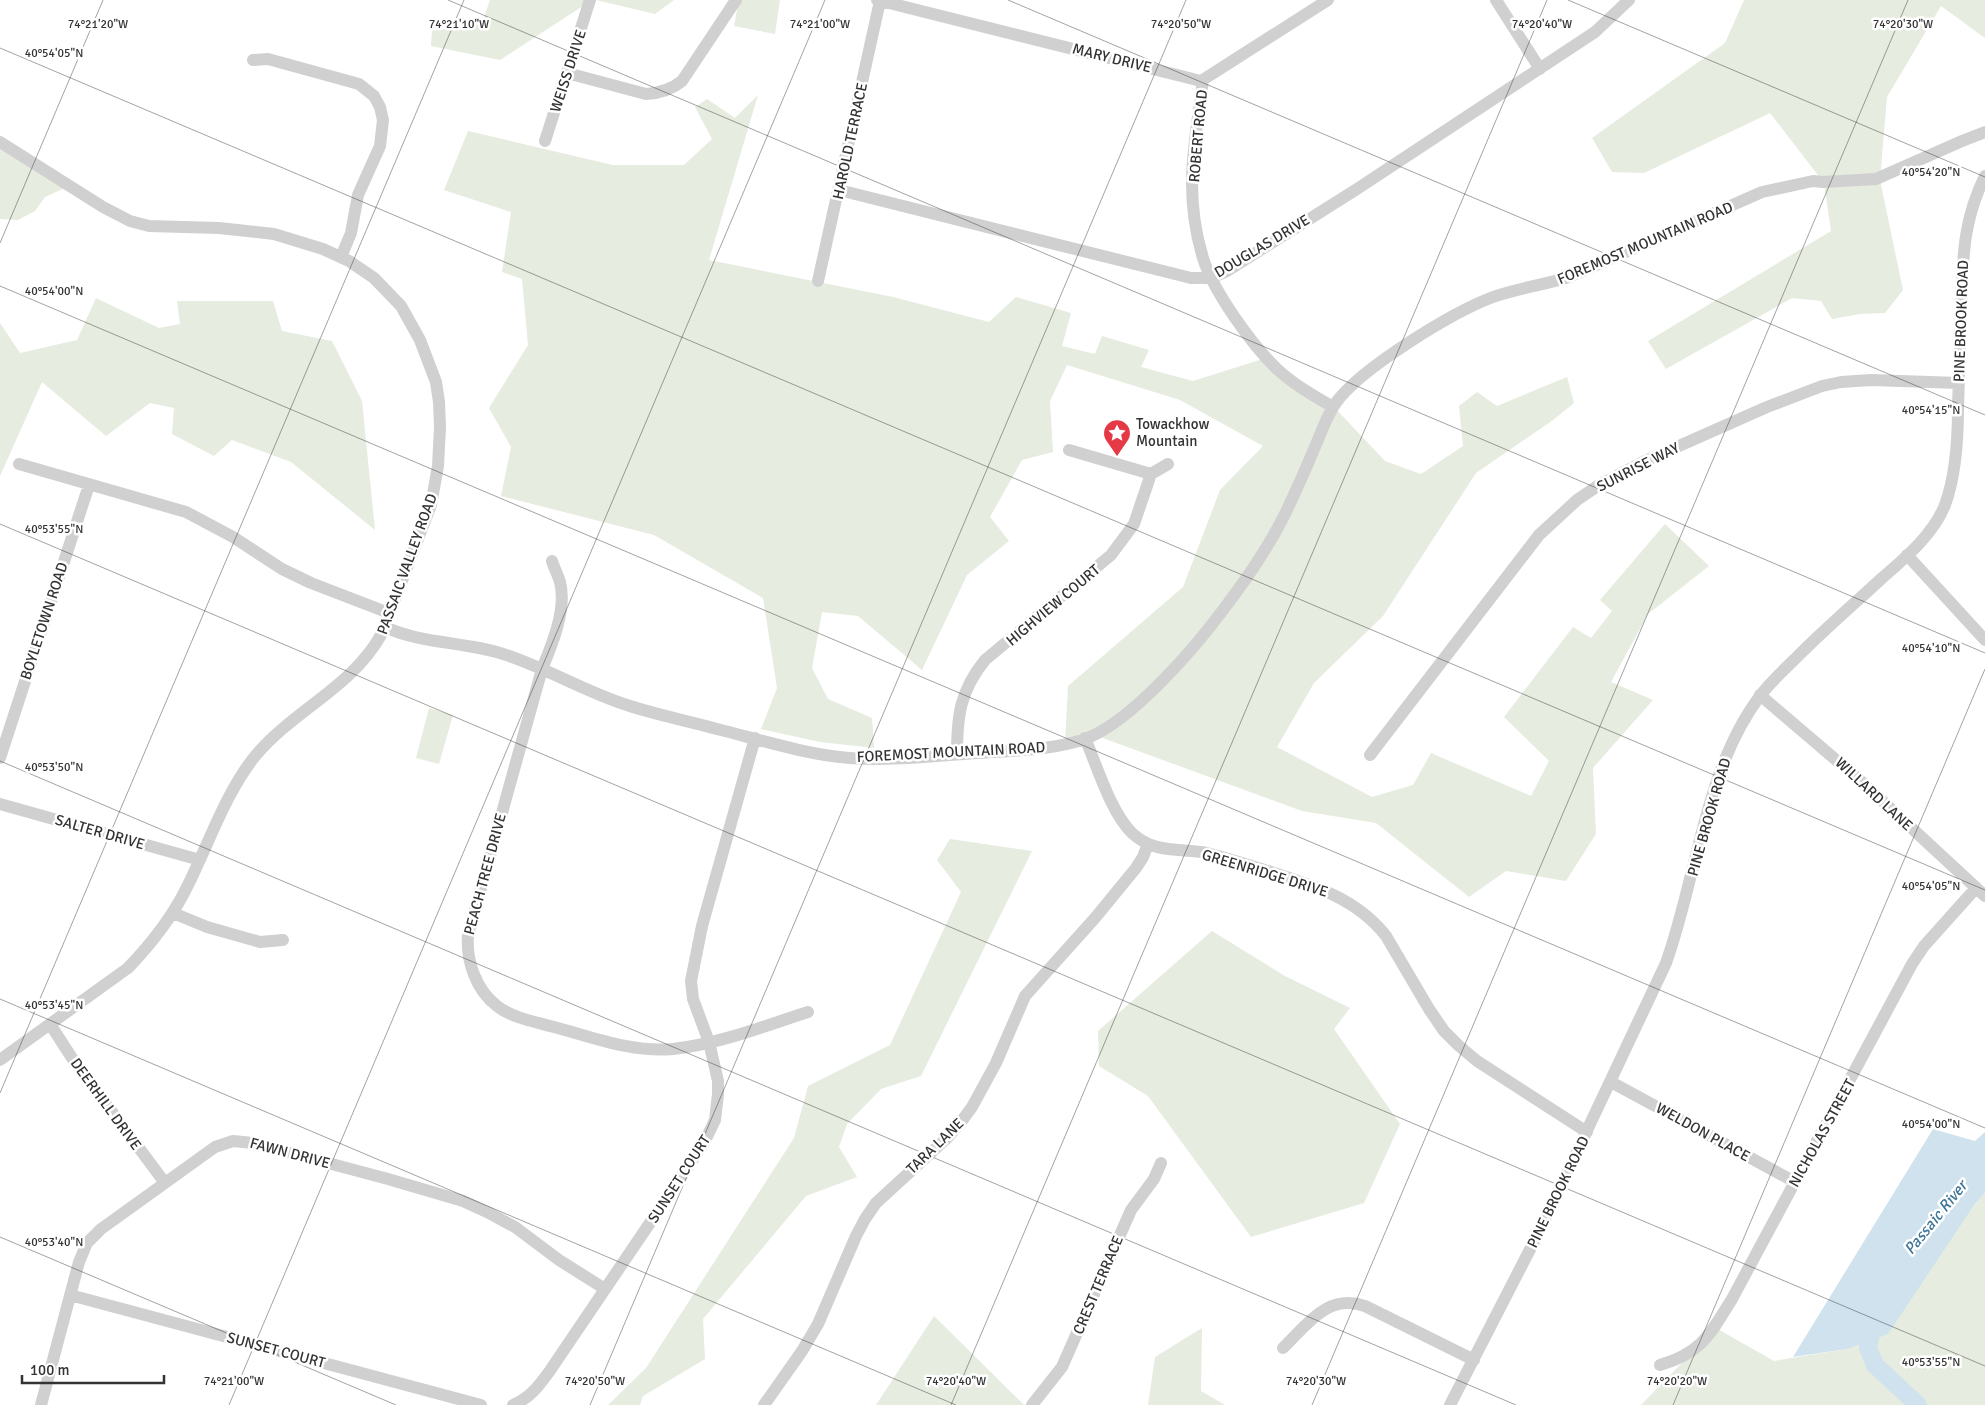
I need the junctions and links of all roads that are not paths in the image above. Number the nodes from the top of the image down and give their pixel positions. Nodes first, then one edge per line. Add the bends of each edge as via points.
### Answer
1 (590, 0) edge
2 (736, 0) edge
3 (878, 0) edge
4 (1328, 0) edge
5 (1496, 0) edge
6 (1629, 0) edge
7 (253, 60) dead end
8 (1540, 69) junction
9 (567, 73) junction
10 (1203, 80) junction
11 (1985, 132) edge
12 (545, 141) dead end
13 (0, 142) edge
14 (1985, 176) edge
15 (839, 190) junction
16 (341, 257) junction
17 (1210, 278) junction
18 (818, 281) dead end
19 (1959, 383) junction
20 (1334, 407) junction
21 (1069, 450) dead end
22 (19, 464) dead end
23 (1168, 464) dead end
24 (1151, 474) junction
25 (89, 485) junction
26 (1907, 555) junction
27 (552, 560) dead end
28 (389, 614) junction
29 (385, 627) junction
30 (1985, 640) edge
31 (542, 669) junction
32 (1760, 695) junction
33 (755, 738) junction
34 (1085, 738) junction
35 (957, 754) junction
36 (1370, 755) dead end
37 (0, 758) edge
38 (0, 804) edge
39 (1148, 844) junction
40 (200, 860) junction
41 (1981, 892) edge
42 (173, 913) junction
43 (283, 940) dead end
44 (808, 1012) dead end
45 (50, 1024) junction
46 (709, 1042) junction
47 (0, 1060) edge
48 (1611, 1082) junction
49 (1587, 1132) junction
50 (1161, 1163) dead end
51 (1795, 1182) junction
52 (165, 1183) junction
53 (605, 1290) junction
54 (70, 1295) junction
55 (1282, 1348) dead end
56 (1474, 1360) junction
57 (1660, 1365) dead end
58 (41, 1405) edge
59 (481, 1405) edge
60 (513, 1405) edge
61 (764, 1405) edge
62 (1032, 1405) edge
63 (1450, 1405) edge

1 - 9 street, WEISS DRIVE
2 - 9 street via 682,81 666,91 646,94
3 - 10 street, MARY DRIVE
3 - 15 street, HAROLD TERRACE
4 - 10 street
5 - 8 street
6 - 8 street, DOUGLAS DRIVE via 1595,32
7 - 16 street via 268,59 352,82 369,91 377,102 383,120 380,146 358,195 352,233
8 - 17 street, DOUGLAS DRIVE via 1226,271
9 - 12 street, WEISS DRIVE
10 - 17 street, ROBERT ROAD via 1192,185 1203,258
11 - 20 street, FOREMOST MOUNTAIN ROAD via 1876,179 1813,181 1762,192 1569,277 1493,297 1466,309 1391,354 1347,390
13 - 16 street, PASSAIC VALLEY ROAD via 130,222 149,226 261,231
14 - 19 street, PINE BROOK ROAD via 1972,206 1964,238
15 - 17 street, DOUGLAS DRIVE via 1191,278
15 - 18 street, HAROLD TERRACE
16 - 28 street, PASSAIC VALLEY ROAD via 374,278 401,306 430,364 439,402 436,486
17 - 20 street, ROBERT ROAD via 1242,328 1272,364
19 - 26 street, PINE BROOK ROAD via 1956,448 1948,494 1938,518
19 - 36 street, SUNRISE WAY via 1872,380 1822,386 1621,472 1571,505 1539,535
20 - 34 street, FOREMOST MOUNTAIN ROAD via 1280,523 1220,614 1183,659 1140,700 1113,723
21 - 24 street
22 - 25 street
23 - 24 street
24 - 35 street, HIGHVIEW COURT via 1134,524 1111,555 977,670 964,693 959,712
25 - 28 street via 186,512 311,584
25 - 37 street, BOYLETOWN ROAD
26 - 30 street
26 - 32 street, PINE BROOK ROAD
27 - 31 street, PEACH TREE DRIVE via 562,598 557,630
28 - 29 street, PASSAIC VALLEY ROAD
29 - 31 street, FOREMOST MOUNTAIN ROAD via 414,638 495,651
29 - 40 street, PASSAIC VALLEY ROAD via 373,650 357,669 257,754 235,787
31 - 33 street, FOREMOST MOUNTAIN ROAD via 624,705
31 - 46 street, PEACH TREE DRIVE via 468,935 468,954 476,979 497,1006 518,1017 606,1041 629,1047 670,1049
32 - 41 street, WILLARD LANE via 1863,783
32 - 48 street, PINE BROOK ROAD via 1724,758 1677,933
33 - 35 street, FOREMOST MOUNTAIN ROAD via 819,754 852,758
33 - 46 street, SUNSET COURT via 702,926 691,981 693,998
34 - 35 street, FOREMOST MOUNTAIN ROAD via 1026,750
34 - 39 street, GREENRIDGE DRIVE via 1117,813 1133,833
38 - 40 street, SALTER DRIVE
39 - 49 street, GREENRIDGE DRIVE via 1167,850 1207,853 1306,883 1358,909 1378,925 1429,1009 1458,1046
39 - 61 street, TARA LANE via 1136,868 1025,996 996,1063 961,1122 876,1203 865,1219 818,1324
40 - 42 street, PASSAIC VALLEY ROAD
41 - 51 street, NICHOLAS STREET via 1924,946 1912,964
42 - 43 street via 207,927 260,942
42 - 45 street, PASSAIC VALLEY ROAD via 128,968
44 - 46 street, PEACH TREE DRIVE
45 - 47 street, PASSAIC VALLEY ROAD
45 - 52 street, DEERHILL DRIVE
46 - 53 street, SUNSET COURT via 715,1062 718,1094 710,1132
48 - 49 street, PINE BROOK ROAD
48 - 51 street, WELDON PLACE
49 - 56 street, PINE BROOK ROAD
50 - 62 street, CREST TERRACE via 1154,1179 1131,1210 1062,1367
51 - 57 street, NICHOLAS STREET via 1709,1335 1679,1360
52 - 53 street, FAWN DRIVE via 221,1144 240,1140 253,1143 471,1205 515,1227
52 - 54 street, FAWN DRIVE via 91,1238 84,1248
53 - 60 street, SUNSET COURT via 534,1393
54 - 58 street, FAWN DRIVE
54 - 59 street, SUNSET COURT
55 - 56 street via 1322,1311 1333,1305 1352,1303 1365,1306
56 - 63 street, PINE BROOK ROAD

